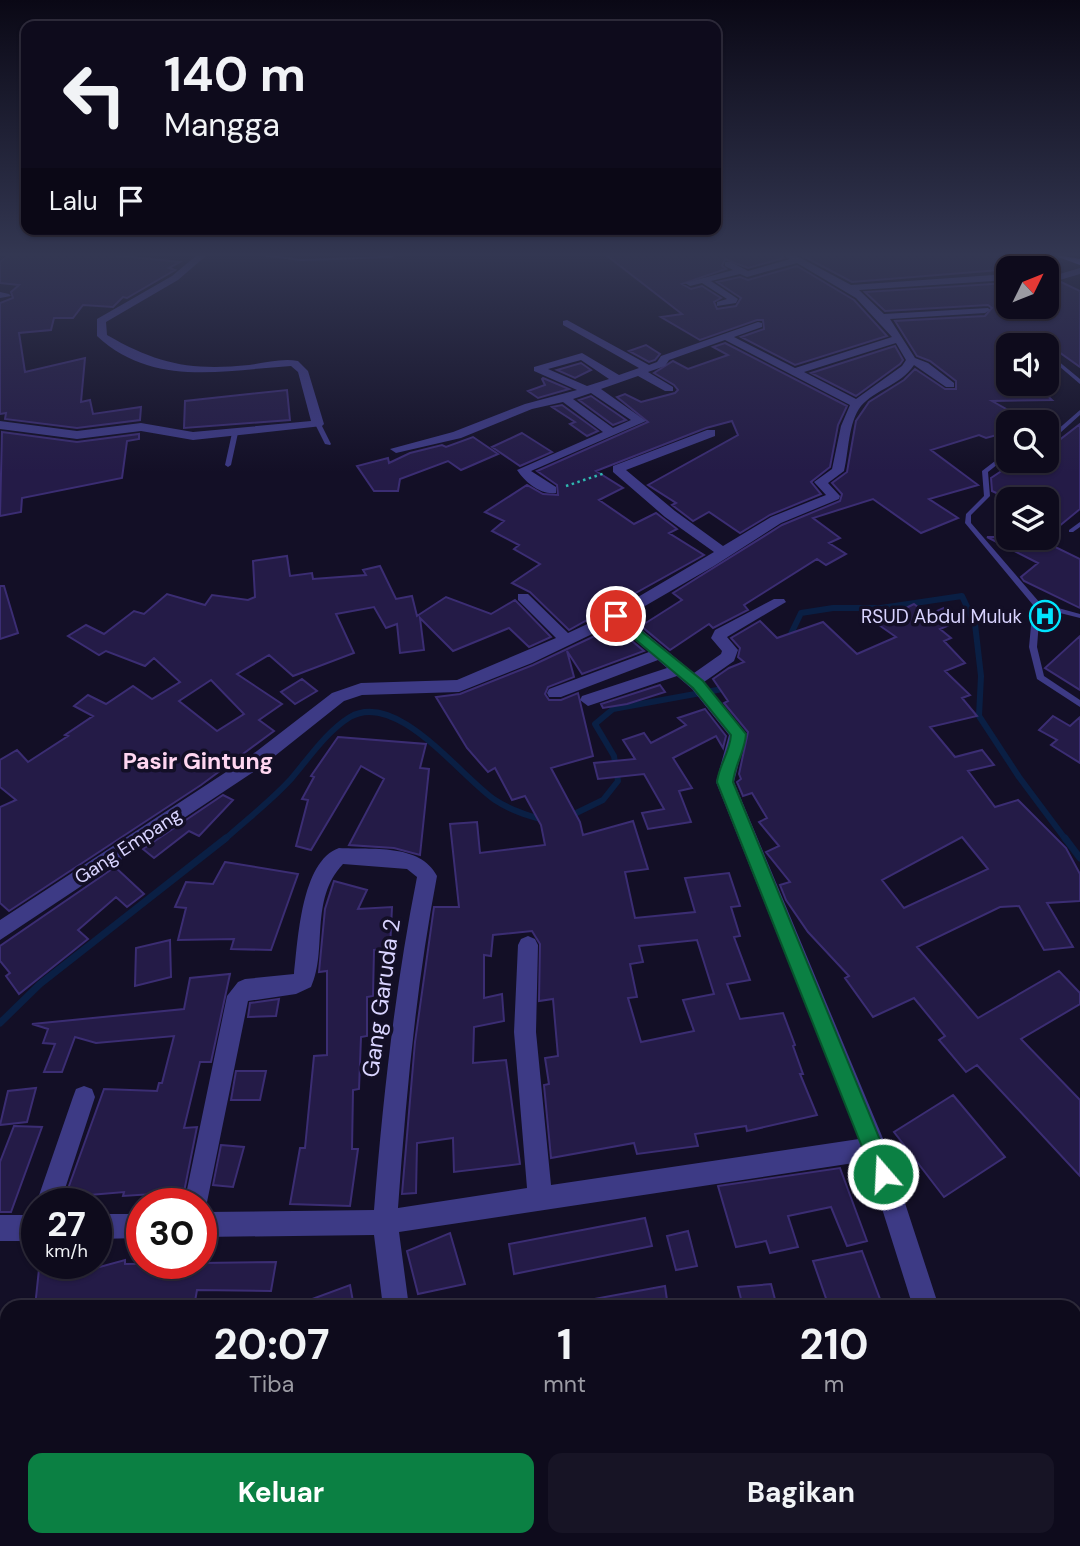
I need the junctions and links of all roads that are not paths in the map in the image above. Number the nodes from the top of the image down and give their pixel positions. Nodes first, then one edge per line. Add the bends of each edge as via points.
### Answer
1 (101, 327) edge
2 (574, 327) edge
3 (752, 327) edge
4 (888, 327) edge
5 (724, 337) junction
6 (897, 339) junction
7 (911, 360) junction
8 (1059, 363) edge
9 (642, 369) junction
10 (794, 372) junction
11 (617, 379) junction
12 (1080, 382) edge
13 (950, 385) dead end
14 (589, 389) junction
15 (669, 390) dead end
16 (565, 398) junction
17 (856, 404) junction
18 (1080, 412) edge
19 (317, 424) junction
20 (0, 425) edge
21 (1059, 431) edge
22 (235, 433) junction
23 (711, 433) dead end
24 (608, 434) junction
25 (328, 444) dead end
26 (396, 449) dead end
27 (996, 462) edge
28 (228, 465) dead end
29 (551, 490) road end
30 (1080, 524) edge
31 (1071, 531) dead end
32 (723, 552) junction
33 (523, 597) dead end
34 (779, 602) dead end
35 (1037, 605) junction
36 (616, 616) junction
37 (1080, 616) edge
38 (566, 639) junction
39 (661, 653) junction
40 (680, 669) junction
41 (696, 683) junction
42 (555, 693) dead end
43 (588, 700) dead end
44 (1080, 704) edge
45 (0, 931) edge
46 (528, 946) dead end
47 (83, 1097) dead end
48 (875, 1148) junction
49 (53, 1188) edge
50 (198, 1188) edge
51 (540, 1200) junction
52 (385, 1222) junction
53 (217, 1225) edge
54 (0, 1228) edge
55 (21, 1228) edge
56 (395, 1300) edge
57 (924, 1300) edge

1 - 19 street via 102,336 153,364 176,371 294,363 303,371
2 - 9 street
3 - 5 street
4 - 6 street
5 - 9 street
5 - 10 street
6 - 7 street
6 - 10 street
7 - 13 street
7 - 17 street via 898,375
8 - 12 lane
9 - 11 street
9 - 15 street
10 - 17 street
11 - 14 street
11 - 14 street via 582,356 538,369
14 - 16 street
14 - 24 street via 640,421
16 - 24 street via 604,424
16 - 26 street via 529,406 457,435
17 - 32 street, Gang Empang via 839,452 838,471 820,482 834,496 776,520
18 - 21 lane
19 - 22 street
19 - 25 lane
20 - 22 street via 77,435 141,427 193,436
22 - 28 lane
23 - 32 street via 617,469
24 - 29 street via 526,468 524,474
27 - 35 lane via 985,471 987,496 968,515 968,523
30 - 31 lane
32 - 36 street, Gang Empang
33 - 38 street
34 - 41 street via 720,634 730,650 728,657
35 - 37 lane
35 - 44 lane via 1033,647 1040,677
36 - 38 street, Gang Empang
36 - 39 street
38 - 45 street, Gang Empang via 459,686 349,692 338,697 255,762
39 - 40 street
39 - 42 street
40 - 41 street
40 - 43 street
41 - 48 street via 738,734 725,782
46 - 51 street via 525,1032
47 - 49 street
48 - 51 street
48 - 57 street
50 - 52 street, Gang Garuda 2 via 238,996 244,989 304,980 318,891 334,860 340,856 410,861 427,876 396,1071
51 - 52 street
52 - 53 street
52 - 56 street
54 - 55 street

